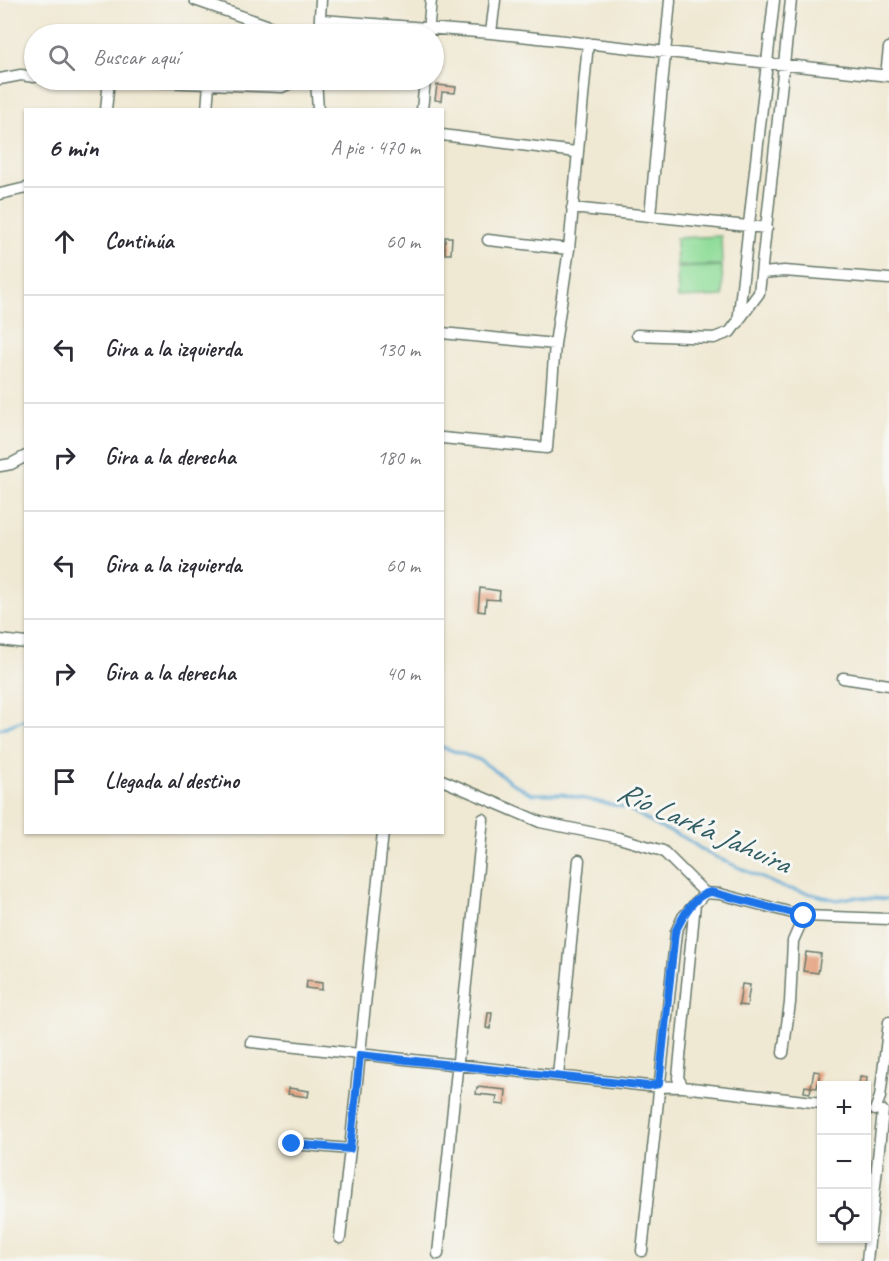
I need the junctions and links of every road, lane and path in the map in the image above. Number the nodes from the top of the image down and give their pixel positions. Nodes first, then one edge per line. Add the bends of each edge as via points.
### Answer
1 (195, 0) edge
2 (321, 0) edge
3 (432, 0) edge
4 (495, 0) edge
5 (670, 0) edge
6 (774, 0) edge
7 (791, 0) edge
8 (322, 20) junction
9 (263, 24) edge
10 (321, 24) edge
11 (361, 24) edge
12 (430, 24) edge
13 (444, 31) edge
14 (491, 33) junction
15 (588, 43) junction
16 (889, 48) edge
17 (664, 50) junction
18 (768, 62) junction
19 (784, 64) junction
20 (24, 75) edge
21 (888, 75) edge
22 (0, 79) edge
23 (108, 90) edge
24 (209, 90) edge
25 (317, 90) edge
26 (423, 90) edge
27 (106, 108) edge
28 (207, 108) edge
29 (318, 108) edge
30 (422, 108) edge
31 (444, 135) edge
32 (576, 152) junction
33 (24, 188) edge
34 (0, 194) edge
35 (572, 208) junction
36 (650, 216) junction
37 (748, 226) junction
38 (766, 228) junction
39 (488, 240) dead end
40 (569, 249) junction
41 (763, 273) junction
42 (889, 279) edge
43 (738, 323) junction
44 (444, 333) edge
45 (637, 335) dead end
46 (555, 344) junction
47 (444, 438) edge
48 (24, 457) edge
49 (0, 465) edge
50 (0, 640) edge
51 (24, 643) edge
52 (843, 678) dead end
53 (889, 685) edge
54 (444, 781) edge
55 (483, 819) dead end
56 (383, 834) edge
57 (579, 860) dead end
58 (705, 893) junction
59 (695, 903) junction
60 (804, 916) junction
61 (889, 919) edge
62 (889, 1022) edge
63 (251, 1042) dead end
64 (783, 1053) dead end
65 (360, 1055) junction
66 (458, 1065) junction
67 (558, 1076) junction
68 (659, 1084) junction
69 (683, 1087) junction
70 (817, 1103) edge
71 (879, 1110) edge
72 (292, 1144) dead end
73 (350, 1149) junction
74 (340, 1238) dead end
75 (642, 1251) dead end
76 (438, 1254) dead end
77 (867, 1261) edge

1 - 9 street
2 - 8 street
3 - 12 street
4 - 14 street
5 - 17 street
6 - 18 street
7 - 19 street
8 - 10 street
8 - 11 street
13 - 14 street
14 - 15 street
15 - 17 street
15 - 32 street
16 - 21 street
17 - 18 street
17 - 36 street
18 - 19 street
18 - 37 street
19 - 21 street
19 - 38 street
20 - 22 street
23 - 27 street
24 - 28 street
25 - 29 street
26 - 30 street
31 - 32 street
32 - 35 street
33 - 34 street
35 - 36 street
35 - 40 street
36 - 37 street
37 - 38 street
37 - 43 street
38 - 41 street
39 - 40 street
40 - 46 street
41 - 42 street
41 - 43 street via 759,293
43 - 45 street via 730,332 714,338
44 - 46 street
46 - 47 street via 547,448
48 - 49 street
50 - 51 street
52 - 53 street
54 - 58 street via 540,822 663,851
55 - 66 street
56 - 65 street
57 - 67 street
58 - 59 street
58 - 60 street
59 - 68 street via 675,932
59 - 69 street via 678,1078
60 - 61 street
60 - 64 street via 793,941
62 - 71 street
63 - 65 street
65 - 66 street
65 - 73 street
66 - 67 street
66 - 76 street
67 - 68 street
68 - 69 street
68 - 75 street
69 - 70 street
71 - 77 street
72 - 73 street
73 - 74 street

